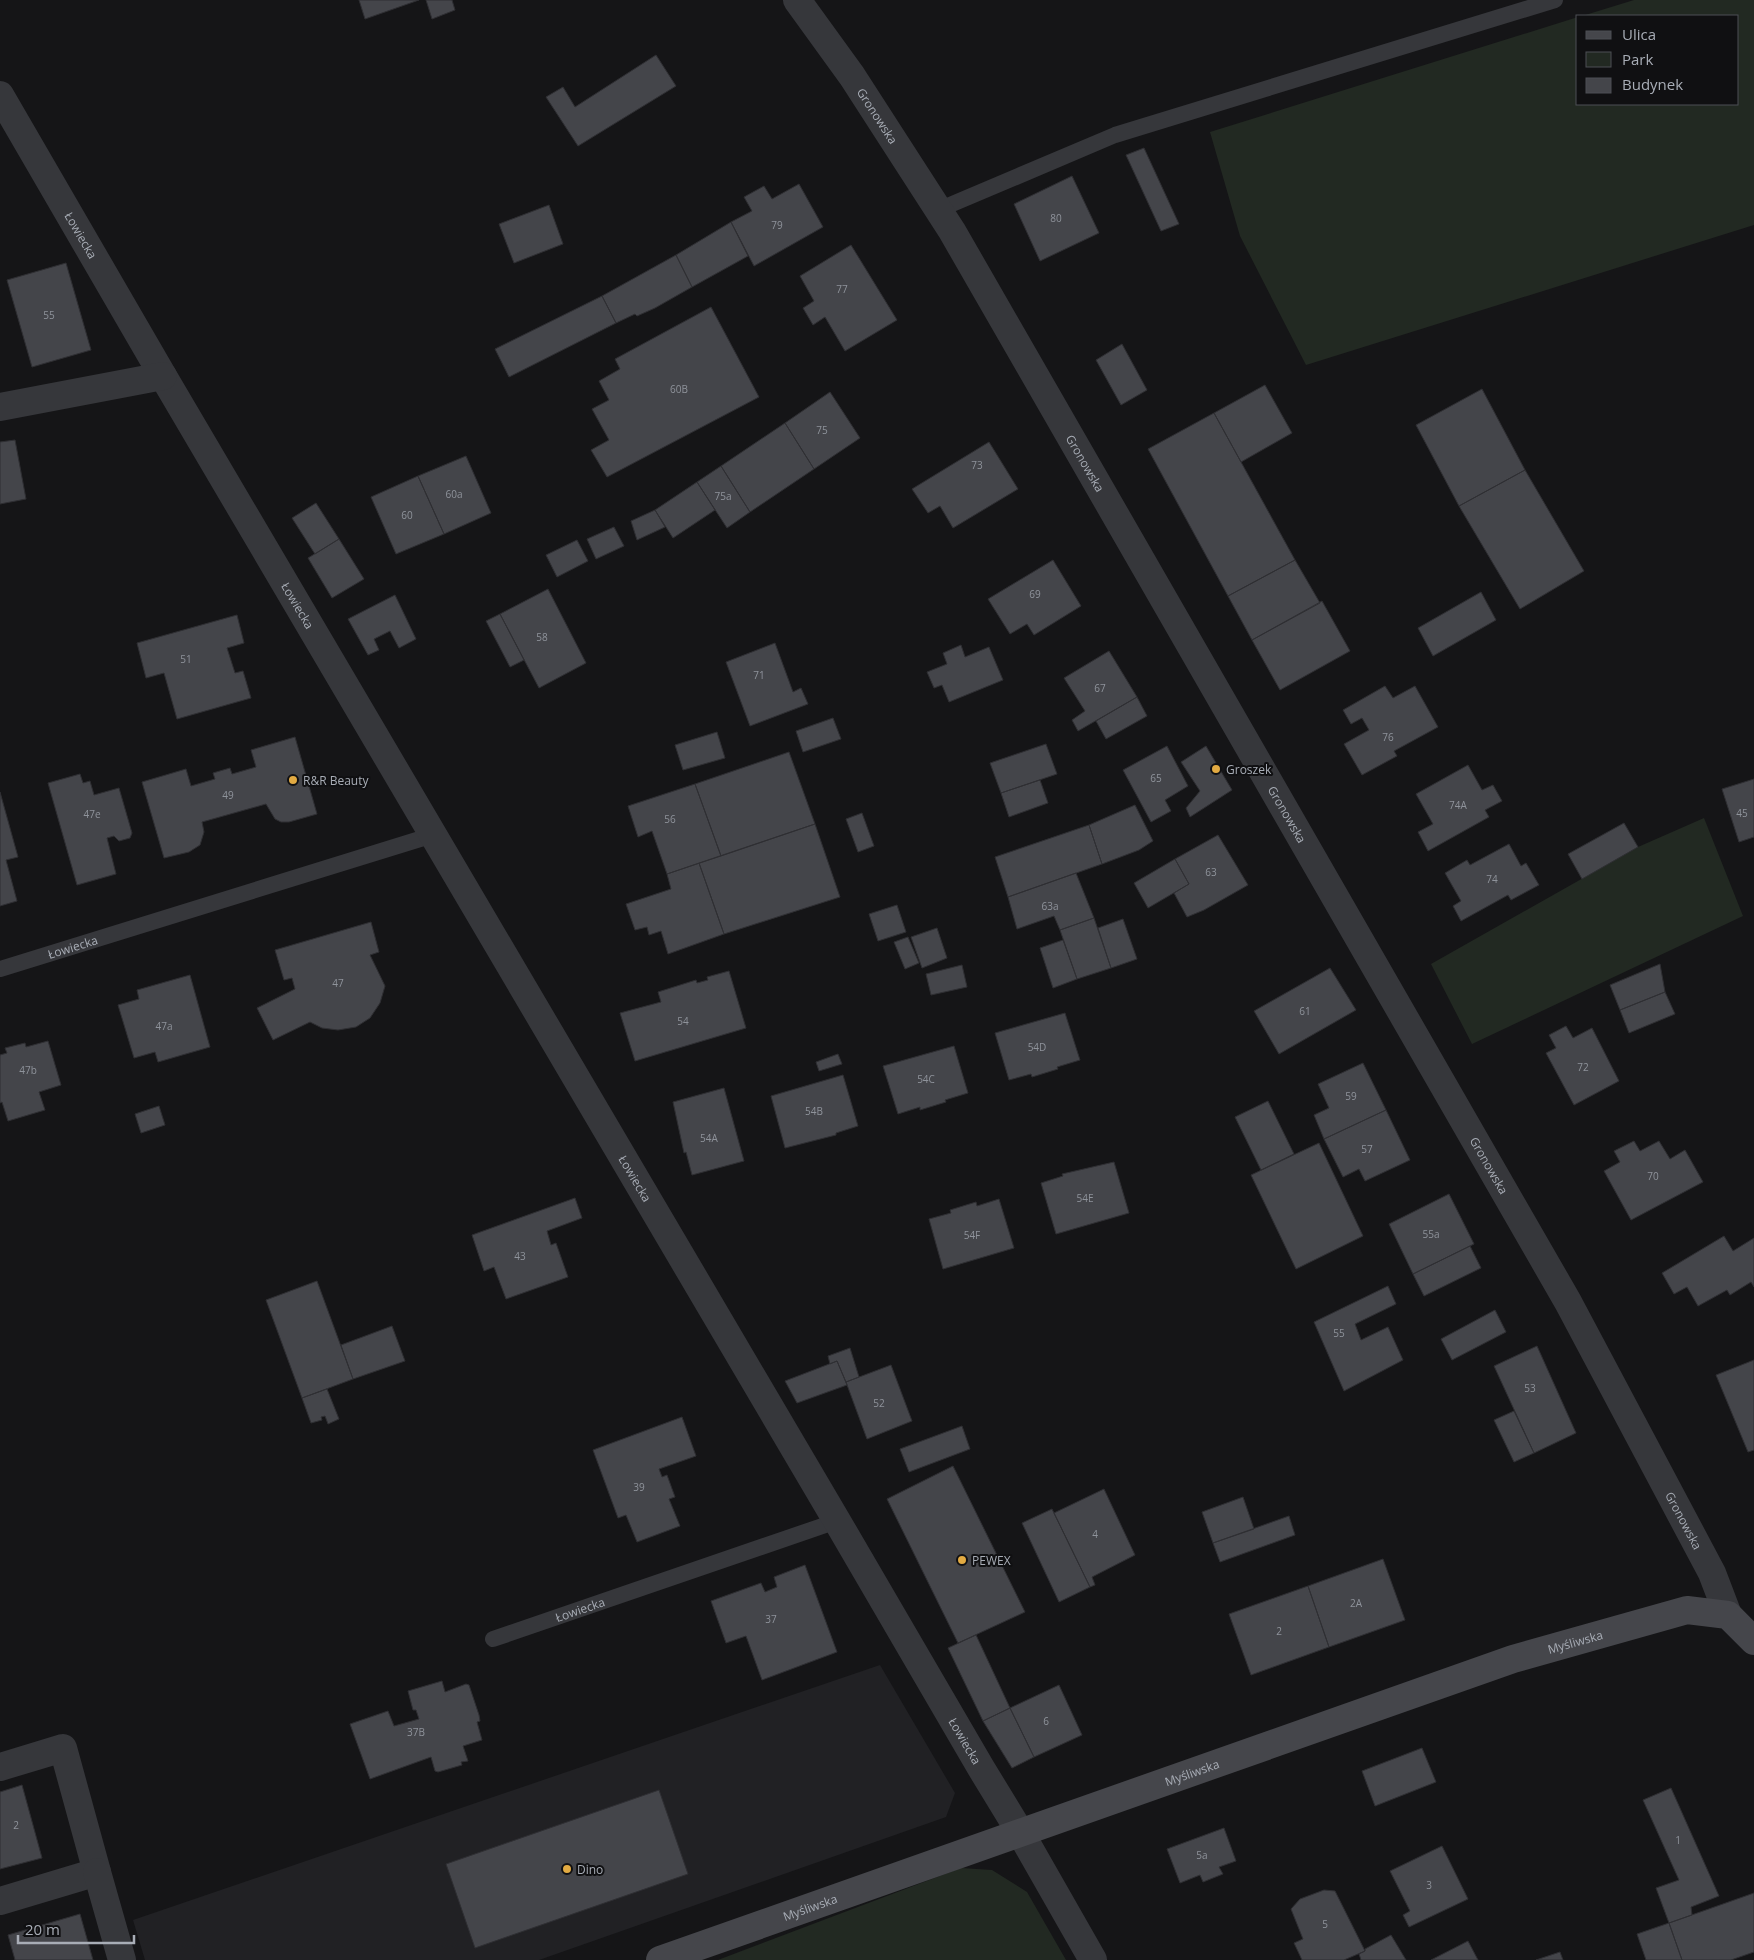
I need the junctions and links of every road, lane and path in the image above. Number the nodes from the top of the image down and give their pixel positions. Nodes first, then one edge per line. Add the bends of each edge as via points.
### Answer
1 (797, 0) edge
2 (1555, 0) edge
3 (0, 95) edge
4 (938, 210) junction
5 (163, 376) junction
6 (0, 407) edge
7 (433, 835) junction
8 (0, 970) edge
9 (837, 1521) junction
10 (1728, 1615) junction
11 (493, 1640) dead end
12 (1754, 1640) edge
13 (0, 1767) edge
14 (1020, 1832) junction
15 (97, 1872) junction
16 (0, 1901) edge
17 (122, 1960) edge
18 (660, 1960) edge
19 (1093, 1960) edge

1 - 4 street, Gronowska via 852,76
2 - 4 lane via 1115,135
3 - 5 street, Łowiecka
4 - 10 street, Gronowska via 1568,1302 1712,1574
5 - 6 street
5 - 7 street, Łowiecka
7 - 8 lane, Łowiecka
7 - 9 street, Łowiecka
9 - 11 lane, Łowiecka
9 - 14 street, Łowiecka
10 - 12 street, Gronowska
10 - 14 street, Myśliwska via 1687,1610 1513,1659
13 - 15 street via 62,1748
14 - 18 street, Myśliwska
14 - 19 street, Łowiecka
15 - 16 street
15 - 17 street

